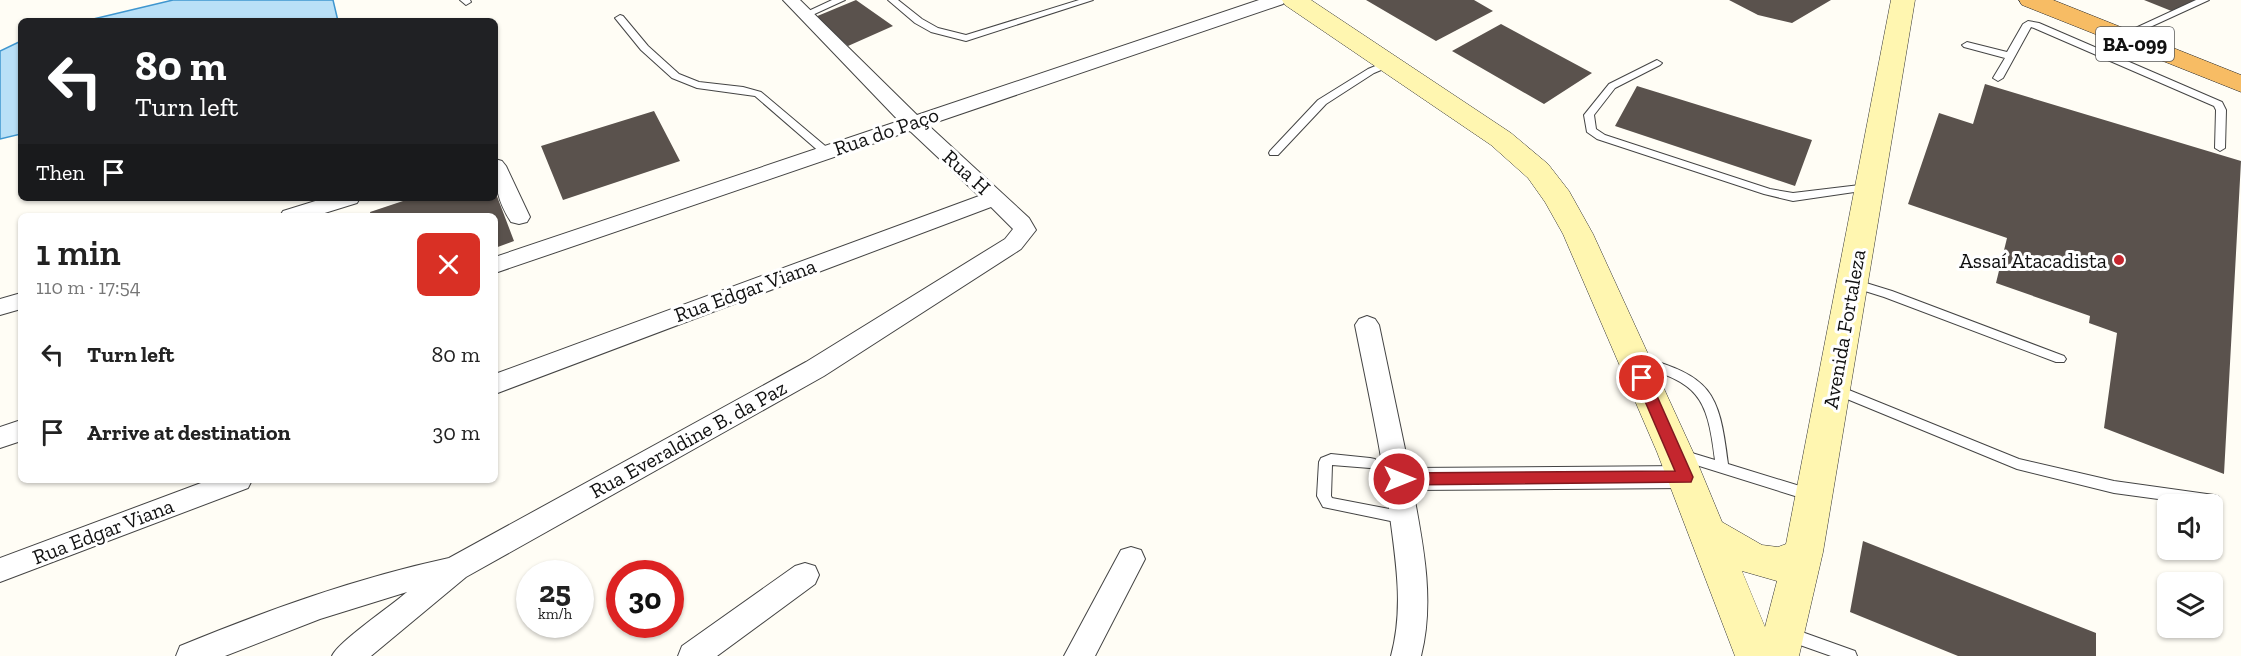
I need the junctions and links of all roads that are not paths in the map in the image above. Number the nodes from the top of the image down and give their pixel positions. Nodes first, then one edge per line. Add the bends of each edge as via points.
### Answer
1 (840, 0) edge
2 (893, 0) edge
3 (1088, 0) edge
4 (1277, 0) edge
5 (1294, 0) edge
6 (1903, 0) edge
7 (2031, 0) edge
8 (2064, 0) edge
9 (2204, 0) edge
10 (791, 2) dead end
11 (805, 15) junction
12 (620, 18) dead end
13 (2134, 31) junction
14 (1967, 45) dead end
15 (2010, 56) junction
16 (1390, 63) junction
17 (1657, 63) dead end
18 (2241, 73) edge
19 (1998, 78) dead end
20 (2241, 84) edge
21 (912, 122) junction
22 (2220, 148) dead end
23 (826, 152) junction
24 (1274, 153) dead end
25 (498, 172) edge
26 (1869, 187) junction
27 (995, 198) junction
28 (346, 203) edge
29 (304, 213) edge
30 (519, 216) dead end
31 (1021, 223) joint
32 (498, 264) edge
33 (1852, 283) junction
34 (18, 302) edge
35 (0, 307) edge
36 (1367, 325) dead end
37 (2060, 359) dead end
38 (1634, 360) junction
39 (498, 383) edge
40 (1833, 389) junction
41 (18, 431) edge
42 (0, 438) edge
43 (1370, 463) dead end
44 (1680, 465) junction
45 (1722, 467) junction
46 (1399, 479) junction
47 (231, 483) edge
48 (2167, 494) edge
49 (1814, 496) junction
50 (1405, 518) junction
51 (1709, 534) junction
52 (1804, 552) junction
53 (1131, 559) dead end
54 (456, 568) junction
55 (0, 570) edge
56 (805, 575) dead end
57 (1773, 648) edge
58 (191, 656) edge
59 (347, 656) edge
60 (693, 656) edge
61 (1079, 656) edge
62 (1406, 656) edge
63 (1850, 656) edge

1 - 11 lane
2 - 3 lane via 929,30 966,38
4 - 21 street, Rua do Paço
5 - 16 main road
6 - 26 main road, Avenida Fortaleza
7 - 20 highway, BA-099
8 - 13 highway, BA-099
9 - 13 lane
10 - 11 street, Rua H
11 - 21 street, Rua H
12 - 23 lane via 631,34 675,76 698,86 758,94
13 - 18 highway, BA-099
14 - 15 lane
15 - 19 lane
15 - 22 lane via 2031,24 2218,104
16 - 24 lane via 1322,102
16 - 38 main road via 1468,114 1538,171 1578,234
17 - 26 lane via 1612,86 1589,115 1591,130 1601,137 1768,192 1793,196
21 - 23 street, Rua do Paço
21 - 27 street, Rua H
23 - 32 street, Rua do Paço
25 - 30 street
26 - 33 main road, Avenida Fortaleza
27 - 31 street, Rua H
27 - 39 street, Rua Edgar Viana
28 - 29 street
31 - 54 street, Rua Everaldine B. da Paz via 1024,235 1013,244 815,369
33 - 37 lane
33 - 40 main road, Avenida Fortaleza
34 - 35 street
36 - 46 street
38 - 44 main road
38 - 45 lane via 1674,370 1693,380 1717,421
40 - 48 lane via 2017,464
40 - 49 main road, Avenida Fortaleza
41 - 42 street
43 - 50 lane via 1331,459 1326,462 1324,496 1328,503
44 - 45 lane
44 - 46 street
44 - 51 main road
45 - 49 lane
46 - 50 street
47 - 55 street, Rua Edgar Viana
49 - 52 main road, Avenida Fortaleza
50 - 62 street via 1415,600 1414,629
51 - 52 main road via 1764,562 1789,563
51 - 57 main road
52 - 57 main road, Avenida Fortaleza
53 - 61 street
54 - 58 street via 402,579 342,598
54 - 59 street, Rua Everaldine B. da Paz
56 - 60 street
57 - 63 lane

